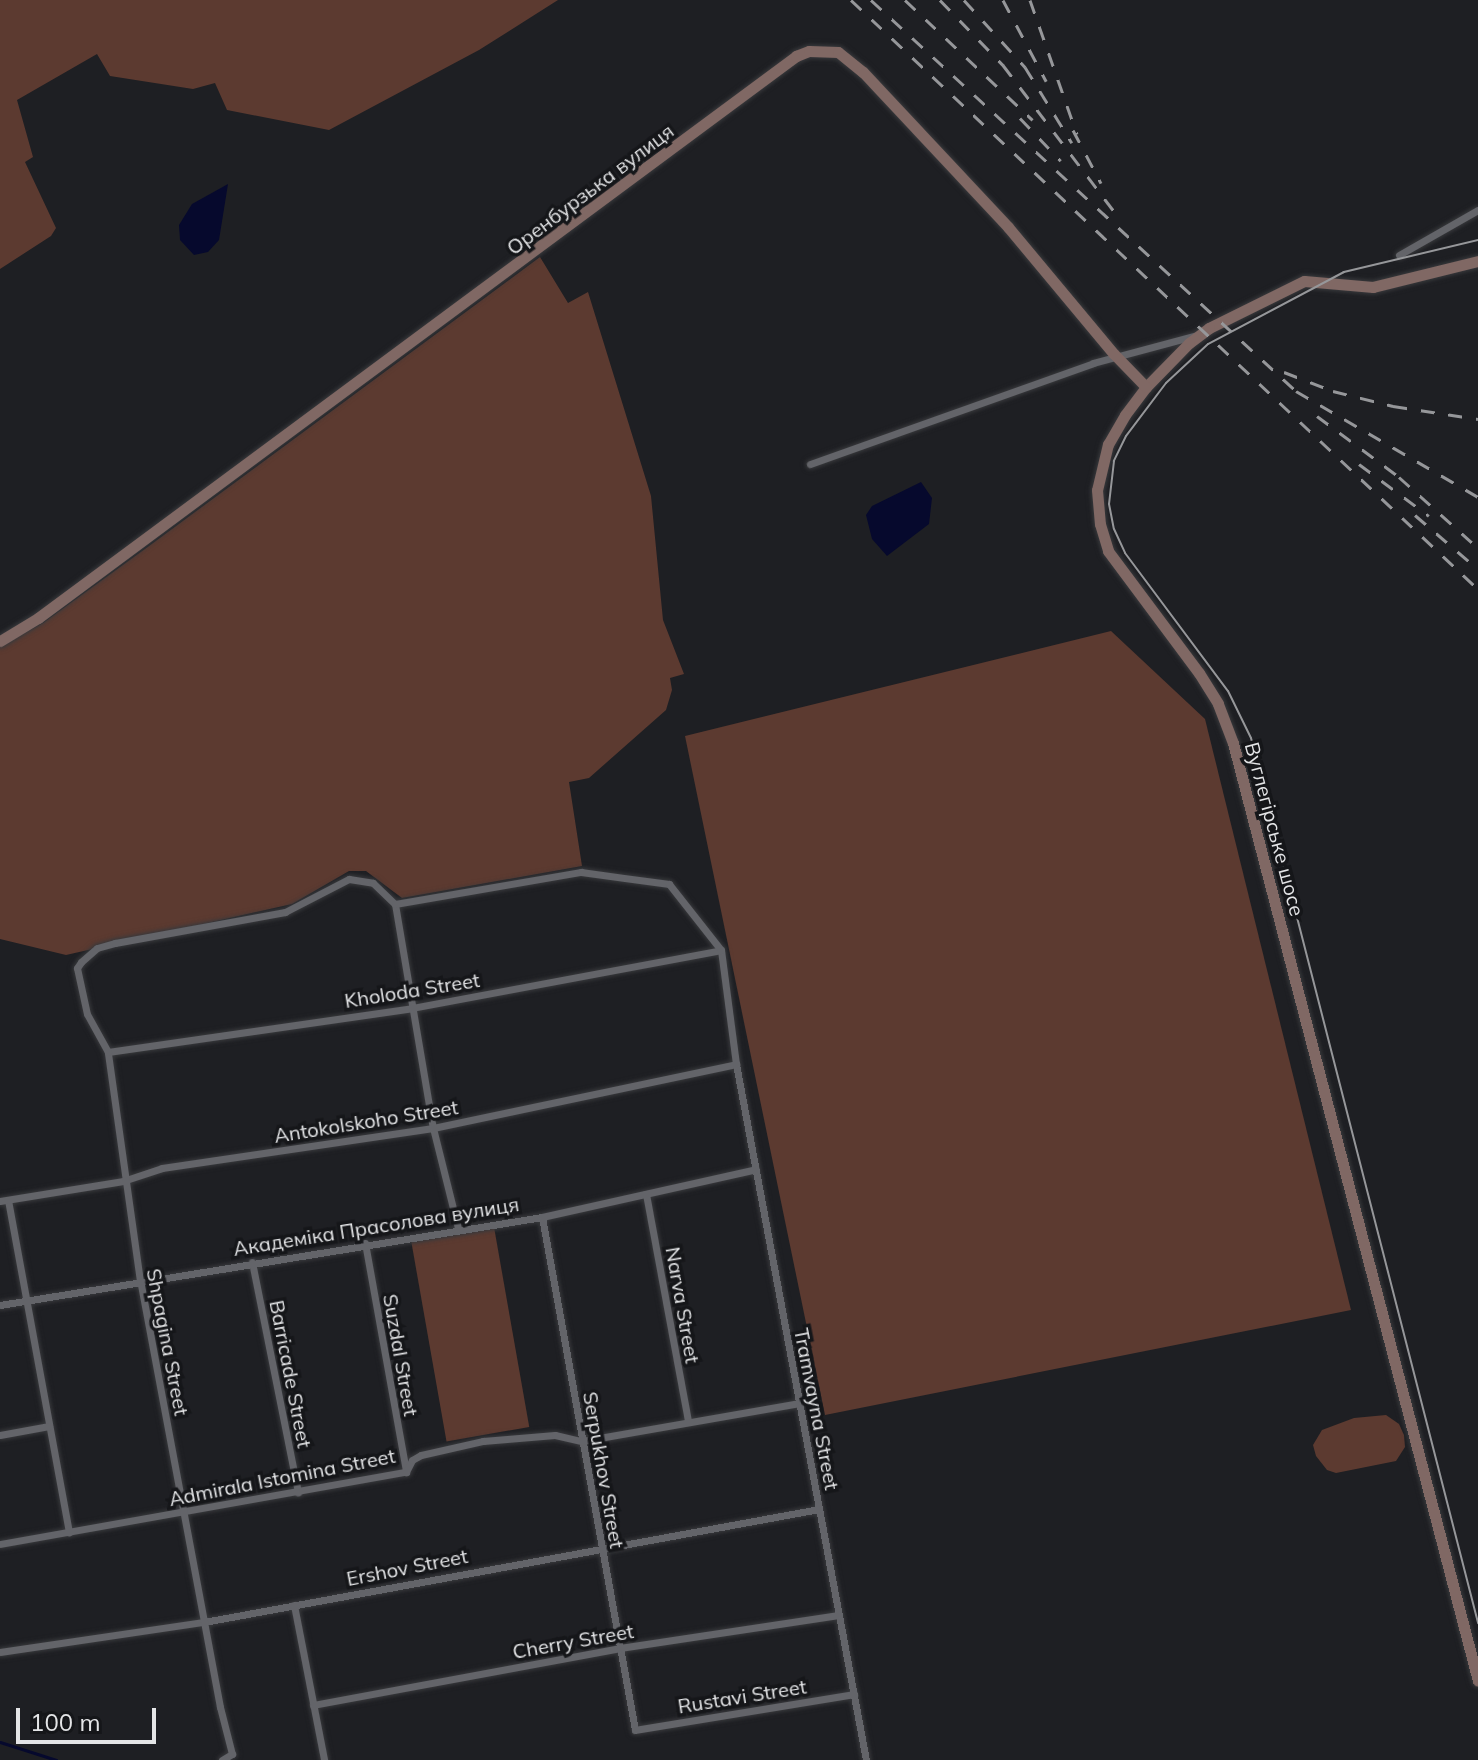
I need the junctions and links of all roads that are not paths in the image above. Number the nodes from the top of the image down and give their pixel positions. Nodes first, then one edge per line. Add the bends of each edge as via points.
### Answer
1 (1478, 210) edge
2 (1399, 255) dead end
3 (1478, 261) edge
4 (1198, 336) junction
5 (1116, 356) junction
6 (1146, 387) junction
7 (810, 464) dead end
8 (0, 641) edge
9 (395, 904) junction
10 (721, 950) junction
11 (412, 1008) junction
12 (108, 1052) junction
13 (736, 1064) junction
14 (433, 1128) junction
15 (756, 1169) junction
16 (123, 1181) junction
17 (646, 1194) junction
18 (4, 1201) edge
19 (542, 1217) junction
20 (458, 1228) junction
21 (365, 1243) junction
22 (252, 1262) junction
23 (140, 1281) junction
24 (25, 1301) junction
25 (0, 1305) edge
26 (800, 1403) junction
27 (688, 1421) junction
28 (49, 1426) junction
29 (0, 1435) edge
30 (582, 1441) junction
31 (406, 1472) junction
32 (298, 1492) junction
33 (819, 1509) junction
34 (184, 1513) junction
35 (69, 1532) junction
36 (0, 1544) edge
37 (601, 1547) junction
38 (294, 1605) junction
39 (839, 1615) junction
40 (204, 1622) junction
41 (620, 1648) junction
42 (0, 1652) edge
43 (1478, 1681) edge
44 (854, 1694) junction
45 (313, 1705) junction
46 (635, 1730) joint
47 (222, 1760) edge
48 (324, 1760) edge
49 (866, 1760) edge

1 - 2 street
3 - 4 street, Вуглегірське шосе via 1373,287 1304,281
4 - 5 street
4 - 6 street, Вуглегірське шосе
5 - 6 street, Оренбурзька вулиця
5 - 7 street
5 - 8 street, Оренбурзька вулиця via 1008,227 863,72 838,52 809,51
6 - 43 street, Вуглегірське шосе via 1116,428 1102,461 1097,490 1103,539 1114,562 1199,673 1226,721
9 - 10 street via 581,872 669,884
9 - 11 street
9 - 12 street, Shpagina Street via 373,883 349,879 285,912 97,948 77,968 87,1014
10 - 11 street, Kholoda Street
10 - 13 street, Tramvayna Street
11 - 12 street, Kholoda Street
11 - 14 street
12 - 16 street, Shpagina Street
13 - 14 street, Antokolskoho Street
13 - 15 street, Tramvayna Street
14 - 16 street, Antokolskoho Street via 162,1168
14 - 20 street
15 - 17 street, Академіка Прасолова вулиця
15 - 26 street, Tramvayna Street
16 - 18 street, Antokolskoho Street
16 - 23 street, Shpagina Street
17 - 19 street, Академіка Прасолова вулиця
17 - 27 street, Narva Street
18 - 24 street
19 - 20 street, Академіка Прасолова вулиця
19 - 30 street, Serpukhov Street
20 - 21 street, Академіка Прасолова вулиця
21 - 22 street, Академіка Прасолова вулиця
21 - 31 street, Suzdal Street
22 - 23 street, Академіка Прасолова вулиця
22 - 32 street, Barricade Street
23 - 24 street, Академіка Прасолова вулиця
23 - 34 street, Shpagina Street
24 - 25 street, Академіка Прасолова вулиця
24 - 28 street
26 - 27 street, Admirala Istomina Street
26 - 33 street, Tramvayna Street
27 - 30 street, Admirala Istomina Street
28 - 29 street
28 - 35 street
30 - 31 street, Admirala Istomina Street via 555,1435 483,1441 421,1455
30 - 37 street, Serpukhov Street
31 - 32 street, Admirala Istomina Street
32 - 34 street, Admirala Istomina Street
33 - 37 street, Ershov Street
33 - 39 street, Tramvayna Street
34 - 35 street, Admirala Istomina Street
34 - 40 street, Shpagina Street
35 - 36 street, Admirala Istomina Street
37 - 38 street, Ershov Street
37 - 41 street, Serpukhov Street
38 - 40 street, Ershov Street
38 - 45 street
39 - 41 street, Cherry Street
39 - 44 street, Tramvayna Street
40 - 42 street, Ershov Street
40 - 47 street, Shpagina Street via 232,1754
41 - 45 street, Cherry Street
41 - 46 street, Serpukhov Street
44 - 46 street, Rustavi Street
44 - 49 street, Tramvayna Street
45 - 48 street

